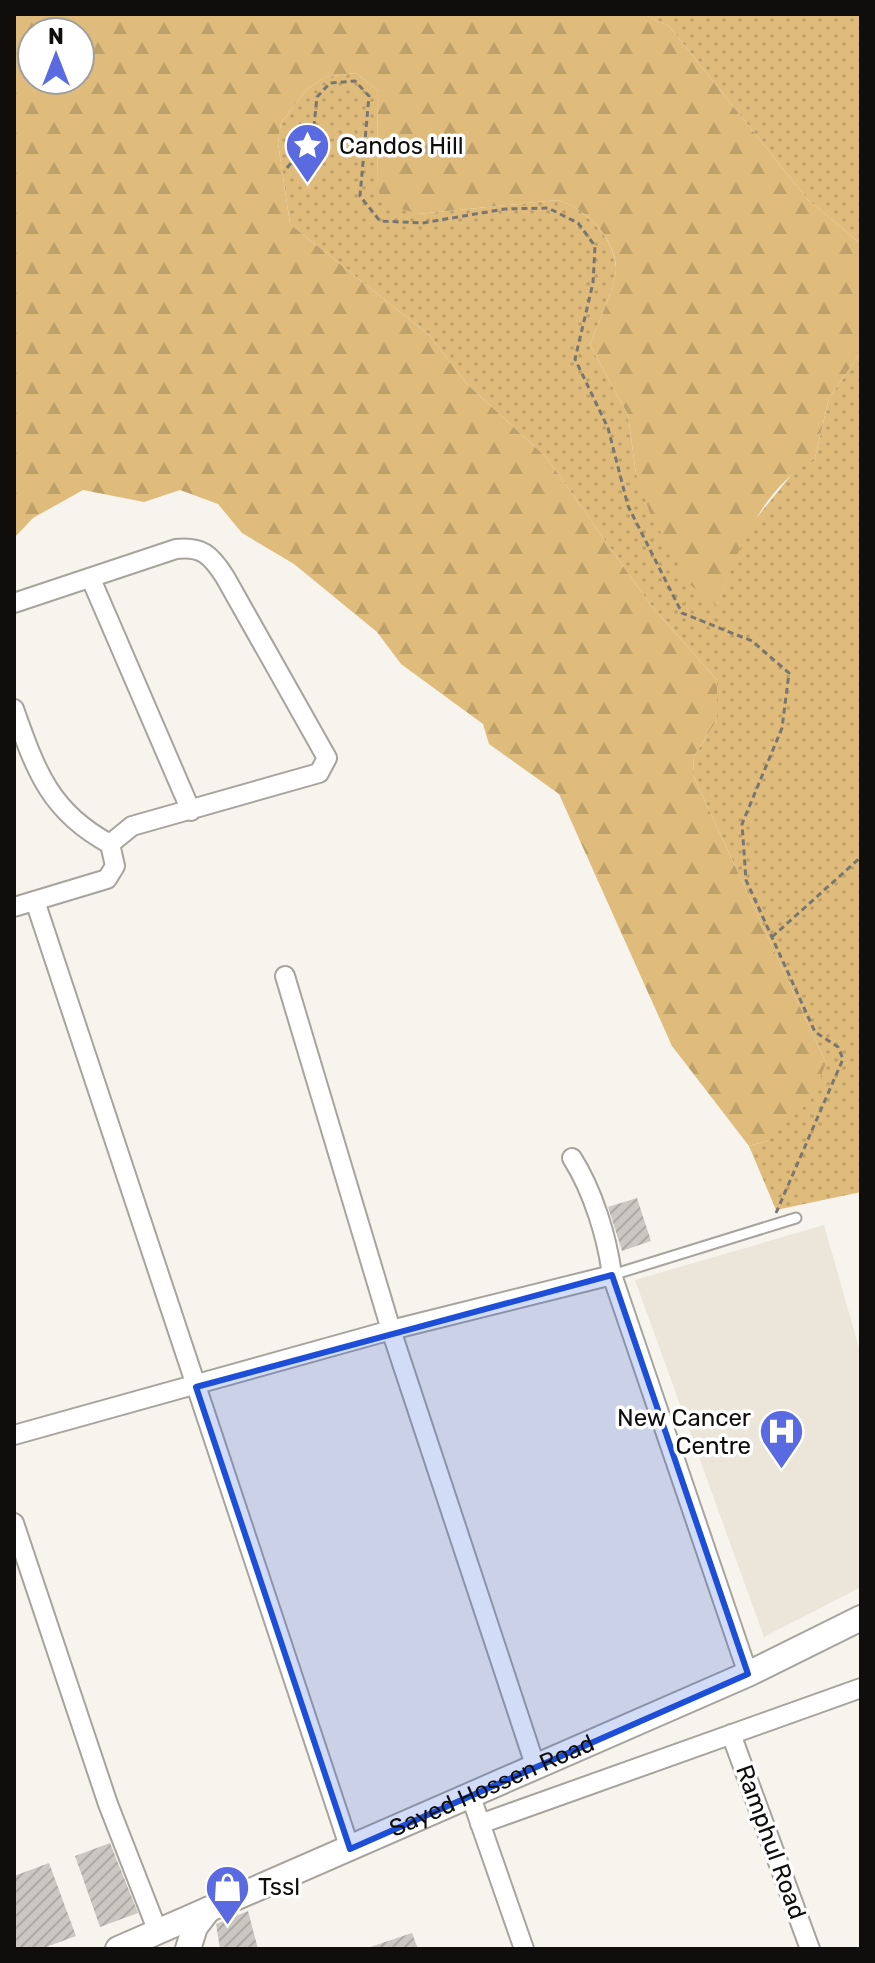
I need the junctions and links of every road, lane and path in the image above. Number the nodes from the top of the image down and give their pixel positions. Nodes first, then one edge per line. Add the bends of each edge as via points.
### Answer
1 (287, 168) dead end
2 (91, 579) junction
3 (14, 603) edge
4 (14, 709) edge
5 (191, 811) junction
6 (110, 844) junction
7 (861, 857) edge
8 (35, 901) junction
9 (14, 907) edge
10 (772, 937) junction
11 (285, 976) dead end
12 (572, 1158) dead end
13 (796, 1218) dead end
14 (770, 1226) junction
15 (612, 1275) junction
16 (391, 1330) junction
17 (196, 1387) junction
18 (14, 1435) edge
19 (14, 1523) edge
20 (861, 1618) edge
21 (748, 1674) junction
22 (861, 1688) edge
23 (731, 1734) junction
24 (535, 1765) junction
25 (470, 1794) junction
26 (480, 1824) junction
27 (350, 1849) junction
28 (208, 1910) junction
29 (158, 1932) junction
30 (118, 1949) edge
31 (187, 1949) edge
32 (524, 1949) edge
33 (810, 1949) edge

1 - 10 path via 313,135 317,97 330,83 355,81 369,96 360,196 380,221 422,223 505,209 548,208 578,223 595,246 593,283 575,359 608,428 628,506 682,613 752,641 789,673 782,728 742,824 746,880
2 - 3 street
2 - 5 street
2 - 5 street via 176,549 205,552 225,577 327,758 319,773
4 - 6 street via 52,797 80,828
5 - 6 street via 132,826
6 - 8 street via 115,866 107,879
7 - 10 path
8 - 9 street
8 - 17 street
10 - 14 path via 815,1032 838,1047 843,1059
11 - 16 street
12 - 15 street
13 - 14 lane
14 - 15 lane
15 - 16 street
15 - 21 street
16 - 17 street
16 - 24 street
17 - 18 street
17 - 27 street
19 - 29 street via 108,1804
20 - 21 main road, Sayed Hossen Road
21 - 24 main road, Sayed Hossen Road
22 - 23 street
23 - 26 street
23 - 33 street, Ramphul Road
24 - 25 main road, Sayed Hossen Road
25 - 26 street
25 - 27 main road, Sayed Hossen Road
26 - 32 street
27 - 28 main road, Sayed Hossen Road
28 - 29 main road, Sayed Hossen Road
28 - 31 main road
29 - 30 main road, Sayed Hossen Road
29 - 31 main road

